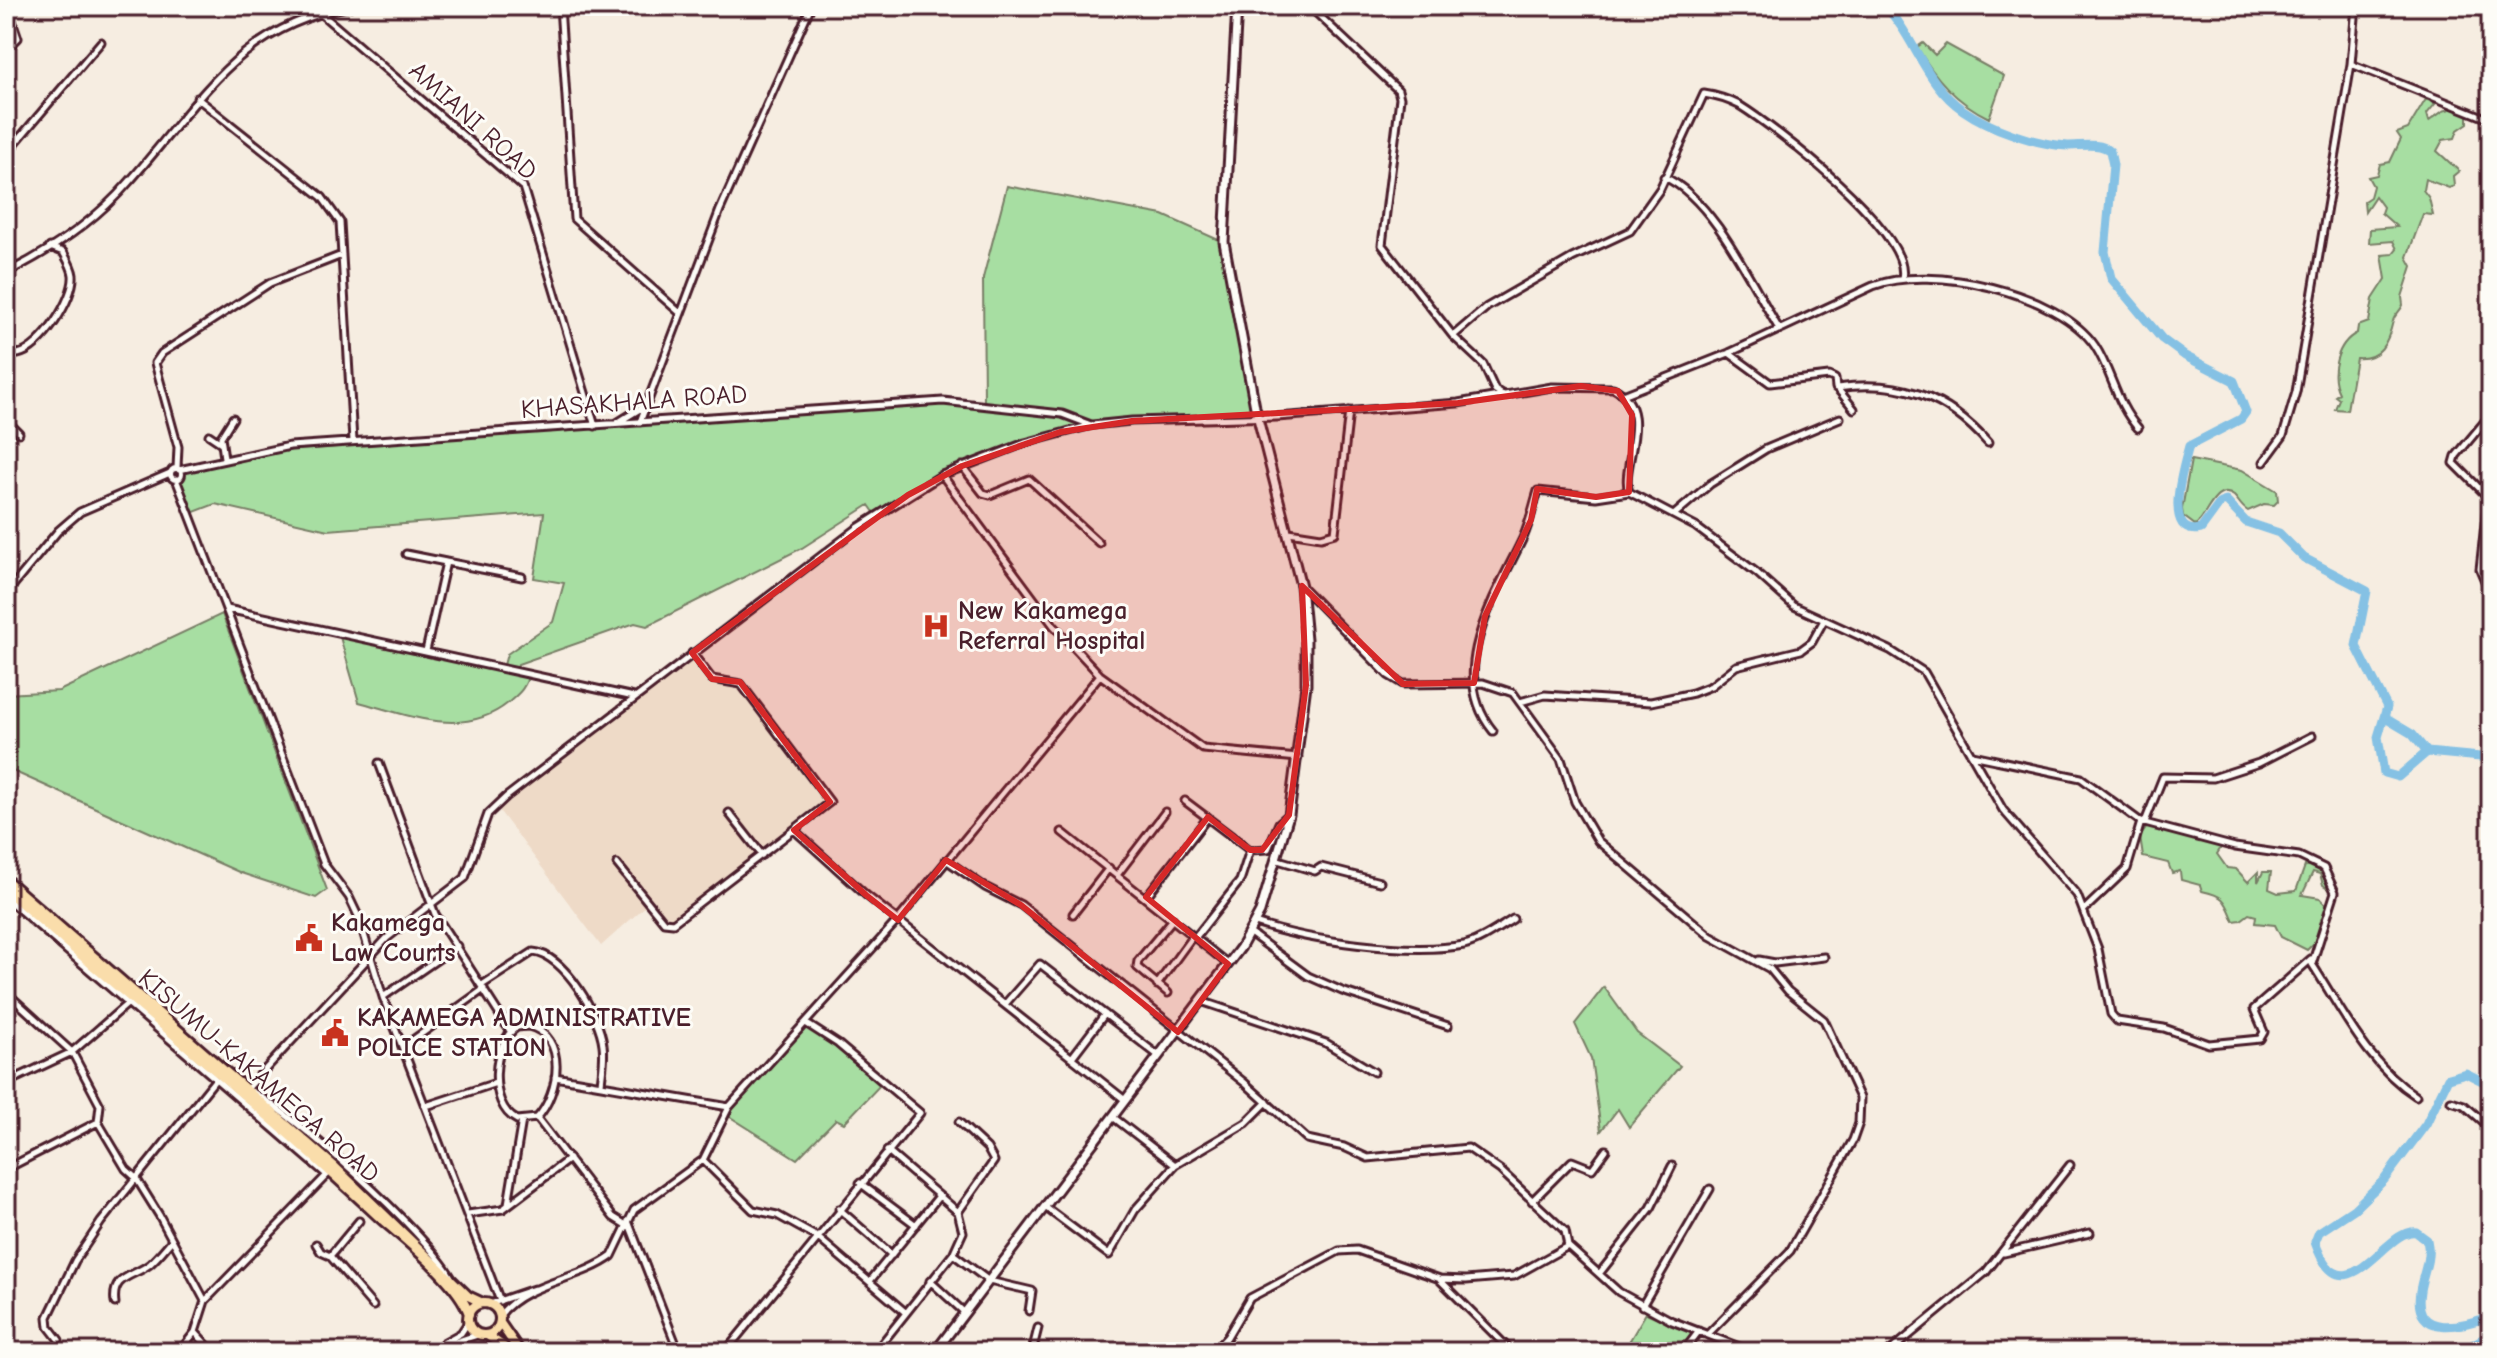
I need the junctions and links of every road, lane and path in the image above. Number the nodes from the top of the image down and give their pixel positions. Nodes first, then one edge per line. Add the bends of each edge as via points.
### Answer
1 (7, 6) edge
2 (351, 6) edge
3 (560, 6) edge
4 (811, 6) edge
5 (1237, 6) edge
6 (1309, 6) edge
7 (2356, 6) edge
8 (319, 12) junction
9 (101, 42) dead end
10 (6, 50) edge
11 (2351, 64) junction
12 (197, 98) junction
13 (2491, 120) edge
14 (6, 154) edge
15 (1664, 177) junction
16 (50, 247) junction
17 (6, 253) edge
18 (343, 255) junction
19 (15, 269) junction
20 (6, 273) edge
21 (1902, 278) junction
22 (679, 312) junction
23 (1779, 329) junction
24 (1453, 336) junction
25 (6, 349) edge
26 (1729, 353) junction
27 (1837, 388) junction
28 (1503, 395) junction
29 (1623, 395) junction
30 (643, 406) junction
31 (1854, 409) dead end
32 (1349, 410) junction
33 (2491, 414) edge
34 (1257, 415) junction
35 (233, 418) dead end
36 (1840, 418) dead end
37 (6, 420) edge
38 (640, 422) junction
39 (615, 424) junction
40 (1092, 425) junction
41 (595, 426) junction
42 (2138, 428) dead end
43 (19, 433) dead end
44 (209, 435) dead end
45 (353, 441) junction
46 (1988, 443) dead end
47 (221, 444) junction
48 (224, 458) junction
49 (2264, 462) dead end
50 (962, 466) junction
51 (178, 469) junction
52 (170, 473) junction
53 (942, 475) junction
54 (176, 479) junction
55 (1629, 492) junction
56 (1675, 514) junction
57 (1289, 532) junction
58 (1099, 543) dead end
59 (406, 554) dead end
60 (446, 562) junction
61 (522, 577) dead end
62 (1301, 586) junction
63 (6, 594) edge
64 (2491, 595) edge
65 (227, 609) junction
66 (1823, 622) junction
67 (426, 651) junction
68 (692, 653) junction
69 (1100, 675) junction
70 (1474, 683) junction
71 (635, 698) junction
72 (1520, 702) junction
73 (1493, 731) dead end
74 (2312, 736) dead end
75 (1971, 755) junction
76 (1298, 758) junction
77 (379, 763) dead end
78 (1185, 801) dead end
79 (1165, 812) dead end
80 (729, 813) dead end
81 (1289, 815) junction
82 (1208, 817) junction
83 (2143, 822) junction
84 (794, 830) junction
85 (1062, 832) dead end
86 (1250, 850) junction
87 (762, 855) junction
88 (946, 860) junction
89 (1278, 860) junction
90 (617, 864) dead end
91 (1109, 868) junction
92 (1117, 875) junction
93 (6, 880) edge
94 (1380, 882) dead end
95 (6, 890) edge
96 (1146, 897) junction
97 (6, 898) edge
98 (432, 904) junction
99 (2085, 909) junction
100 (1073, 914) dead end
101 (1173, 919) junction
102 (1513, 919) dead end
103 (898, 920) junction
104 (1255, 923) junction
105 (1250, 933) junction
106 (1194, 938) junction
107 (457, 946) junction
108 (370, 955) junction
109 (1824, 957) dead end
110 (2311, 959) junction
111 (1758, 960) junction
112 (1228, 964) junction
113 (93, 966) junction
114 (98, 980) junction
115 (1157, 985) junction
116 (483, 987) junction
117 (6, 992) edge
118 (1168, 993) dead end
119 (383, 997) junction
120 (1201, 1001) junction
121 (1006, 1003) junction
122 (126, 1005) junction
123 (1105, 1014) junction
124 (807, 1024) junction
125 (1448, 1026) dead end
126 (510, 1031) junction
127 (1178, 1032) junction
128 (403, 1047) junction
129 (72, 1052) junction
130 (1073, 1056) junction
131 (1159, 1056) junction
132 (1374, 1072) dead end
133 (555, 1077) junction
134 (215, 1080) junction
135 (6, 1083) edge
136 (496, 1083) junction
137 (601, 1084) junction
138 (247, 1089) junction
139 (2416, 1096) dead end
140 (1125, 1100) junction
141 (2451, 1101) dead end
142 (1267, 1102) junction
143 (426, 1106) junction
144 (729, 1107) junction
145 (1113, 1117) junction
146 (537, 1118) junction
147 (522, 1120) junction
148 (98, 1122) junction
149 (959, 1122) dead end
150 (2491, 1128) edge
151 (1606, 1150) dead end
152 (887, 1151) junction
153 (569, 1159) junction
154 (703, 1160) junction
155 (1175, 1165) junction
156 (2070, 1165) dead end
157 (1672, 1166) dead end
158 (6, 1169) edge
159 (329, 1174) junction
160 (136, 1178) junction
161 (860, 1183) junction
162 (1710, 1189) dead end
163 (939, 1196) junction
164 (1532, 1201) junction
165 (508, 1205) junction
166 (1045, 1207) junction
167 (839, 1209) junction
168 (958, 1212) junction
169 (468, 1214) junction
170 (359, 1221) dead end
171 (627, 1223) junction
172 (916, 1225) junction
173 (2090, 1233) dead end
174 (817, 1237) junction
175 (172, 1240) junction
176 (316, 1244) dead end
177 (1568, 1246) junction
178 (2003, 1253) junction
179 (953, 1254) junction
180 (892, 1255) junction
181 (330, 1256) junction
182 (1599, 1274) junction
183 (1440, 1279) junction
184 (870, 1281) junction
185 (930, 1281) junction
186 (989, 1281) junction
187 (550, 1284) junction
188 (205, 1301) junction
189 (115, 1303) dead end
190 (491, 1303) junction
191 (373, 1306) dead end
192 (1642, 1306) junction
193 (1029, 1311) dead end
194 (905, 1312) junction
195 (965, 1313) junction
196 (469, 1318) junction
197 (500, 1318) junction
198 (1038, 1328) dead end
199 (1699, 1331) junction
200 (195, 1332) junction
201 (1708, 1334) junction
202 (484, 1335) junction
203 (59, 1340) dead end
204 (179, 1352) edge
205 (213, 1352) edge
206 (424, 1352) edge
207 (511, 1352) edge
208 (520, 1352) edge
209 (679, 1352) edge
210 (725, 1352) edge
211 (875, 1352) edge
212 (935, 1352) edge
213 (1032, 1352) edge
214 (1213, 1352) edge
215 (1512, 1352) edge
216 (1683, 1352) edge
217 (1752, 1352) edge
218 (1889, 1352) edge

1 - 10 street via 18,38
2 - 8 street
3 - 22 street via 574,219
4 - 22 street
5 - 34 main road via 1224,242
6 - 24 street via 1398,90 1382,245
7 - 11 street
8 - 12 street via 275,31
8 - 41 street, AMIANI ROAD via 523,187
9 - 14 street
11 - 13 street
11 - 49 street via 2296,392 2283,436
12 - 16 street via 128,184
12 - 18 street via 322,197 340,222
15 - 21 street via 1704,94 1722,97 1829,173 1883,229 1904,264
15 - 23 street via 1679,183 1707,210
15 - 24 street via 1649,209 1630,231 1487,307
16 - 19 street
16 - 25 street via 63,252 70,266 67,304 33,347 18,354
17 - 19 street
18 - 45 street
18 - 51 street via 270,283 162,353 155,363 178,447
19 - 20 street
21 - 23 street
21 - 42 street via 1927,276 1994,288 2059,317 2095,345 2122,406
22 - 30 street
23 - 26 street
24 - 28 street via 1483,364 1495,390
26 - 27 street via 1770,383 1829,376
26 - 29 street
27 - 31 street
27 - 46 street via 1895,389 1933,397 1959,413
28 - 29 street via 1581,386 1613,388
28 - 32 street
29 - 55 street via 1635,430
30 - 38 street
30 - 39 street
32 - 34 street
32 - 57 street via 1335,533 1321,537
33 - 64 street via 2454,463 2488,497 2480,569
34 - 40 street
34 - 57 main road
35 - 47 street
36 - 56 street via 1756,455
37 - 43 street
38 - 39 street, KHASAKHALA ROAD
38 - 40 street, KHASAKHALA ROAD via 943,401 1062,414
39 - 41 street, KHASAKHALA ROAD
40 - 50 street
41 - 45 street, KHASAKHALA ROAD
44 - 47 street
45 - 48 street, KHASAKHALA ROAD
47 - 48 street
48 - 51 street, KHASAKHALA ROAD
50 - 53 street
50 - 58 street via 990,495 1029,479
51 - 52 street
51 - 54 street
52 - 54 street
52 - 63 street via 80,512
53 - 68 street via 859,527
53 - 69 street via 1054,626
54 - 65 street
55 - 56 street
55 - 70 street via 1596,497 1538,491 1531,520 1485,616
56 - 66 street via 1794,606
57 - 62 main road
59 - 60 street
60 - 61 street
60 - 67 street
62 - 70 street via 1403,684
62 - 76 main road via 1306,685
65 - 67 street
65 - 108 street via 324,864 353,905
66 - 72 street via 1801,650 1736,666 1693,693 1651,702 1545,695
66 - 75 street via 1890,650 1924,672
67 - 71 street
68 - 71 street
68 - 84 street via 712,679 741,684 830,802
69 - 76 street via 1203,749
69 - 88 street
70 - 72 street via 1505,689
70 - 73 street via 1479,713
71 - 98 street via 492,810 470,871
72 - 111 street via 1561,759 1575,802 1598,841 1710,936
74 - 83 street via 2259,763 2213,778 2163,777
75 - 83 street via 2081,778
75 - 99 street via 2003,810
76 - 81 main road
77 - 98 street
78 - 82 street
79 - 92 street
80 - 87 street
81 - 86 street via 1279,823 1268,849
81 - 89 main road
82 - 86 street
82 - 96 street
83 - 99 street via 2127,869
83 - 110 street via 2235,847 2299,856 2324,868 2335,892
84 - 87 street
84 - 103 street
85 - 91 street
86 - 106 street via 1240,881
87 - 90 street via 669,923
88 - 103 street
88 - 127 street via 1021,905
89 - 94 street
89 - 104 main road
91 - 92 street
91 - 100 street
92 - 96 street
93 - 138 highway, KISUMU-KAKAMEGA ROAD
95 - 113 highway, KISUMU-KAKAMEGA ROAD
96 - 101 street
97 - 114 street
98 - 107 street
98 - 108 street
99 - 110 street via 2117,1021 2164,1028 2209,1044 2260,1039 2264,1032 2254,1009
101 - 106 street
101 - 115 street via 1138,961 1138,969
102 - 104 street via 1466,944 1436,948 1316,940
103 - 121 street
103 - 124 street
104 - 105 main road
105 - 112 main road
105 - 125 street via 1308,976
106 - 112 street
106 - 115 street
107 - 116 street
107 - 119 street
108 - 119 street
108 - 138 street
109 - 111 street
110 - 139 street via 2370,1053
111 - 201 street via 1824,1020 1856,1085 1859,1123 1790,1251
112 - 120 main road
113 - 114 street
113 - 159 highway, KISUMU-KAKAMEGA ROAD
114 - 122 street
115 - 118 street
116 - 126 street
116 - 128 street
116 - 137 street via 533,952 551,958 595,1017 603,1045
117 - 129 street
119 - 128 street
120 - 127 main road
120 - 132 street via 1326,1043
121 - 123 street via 1040,964
121 - 130 street
122 - 129 street
122 - 134 street
123 - 130 street
123 - 131 street
124 - 144 street
124 - 152 street via 919,1109
126 - 133 street via 528,1026 549,1034
126 - 136 street
127 - 131 main road
127 - 142 street
128 - 143 street
129 - 135 street
129 - 148 street via 100,1105
130 - 140 street
131 - 140 main road
133 - 137 street
133 - 146 street
134 - 159 street
134 - 160 street
136 - 143 street
136 - 147 street via 502,1107
137 - 144 street
138 - 190 highway, KISUMU-KAKAMEGA ROAD via 474,1300
140 - 145 main road
141 - 150 street
142 - 155 street via 1246,1123
142 - 164 street via 1307,1139 1368,1158 1468,1148
143 - 169 street
144 - 154 street
145 - 155 street
145 - 166 main road
146 - 147 street
146 - 153 street
147 - 165 street
148 - 158 street
148 - 160 street
149 - 168 street via 994,1161
151 - 164 street via 1592,1169 1572,1161
152 - 161 street
152 - 163 street
153 - 165 street
153 - 171 street via 613,1217
154 - 171 street via 643,1202
154 - 174 street via 753,1210 777,1215
155 - 166 street via 1135,1210 1109,1255
156 - 178 street
157 - 182 street via 1651,1208
159 - 188 street
159 - 196 highway, KISUMU-KAKAMEGA ROAD via 431,1267 464,1302
160 - 175 street
160 - 203 street via 87,1241 54,1300 48,1323
161 - 167 street
161 - 172 street
162 - 192 street
163 - 168 street
163 - 172 street
164 - 177 street via 1565,1231
165 - 169 street via 500,1211
166 - 186 main road
167 - 174 street
167 - 180 street
168 - 179 street via 963,1232
169 - 190 street
170 - 181 street
171 - 187 street via 612,1256
171 - 209 street
172 - 180 street
173 - 178 street
174 - 184 street
174 - 210 street
175 - 188 street
175 - 189 street via 150,1263 127,1274 118,1284
176 - 181 street
177 - 182 street
177 - 183 street via 1514,1276
178 - 218 street
179 - 185 street
179 - 186 street
180 - 184 street
181 - 191 street
182 - 192 street
183 - 214 street via 1366,1252 1339,1251 1250,1298
183 - 215 street
184 - 194 street
185 - 194 street
185 - 195 street
186 - 193 street via 1032,1291
186 - 195 main road
187 - 190 street
187 - 197 street via 509,1305
188 - 200 street
190 - 196 highway
190 - 197 highway, KISUMU-KAKAMEGA ROAD
192 - 199 street
194 - 211 street
195 - 212 main road
196 - 202 highway, KISUMU-KAKAMEGA ROAD
196 - 206 street via 454,1337
197 - 202 highway
197 - 208 highway
198 - 213 street
199 - 201 street
199 - 216 street
200 - 204 street
200 - 205 street
201 - 217 street
202 - 206 street
202 - 207 highway

